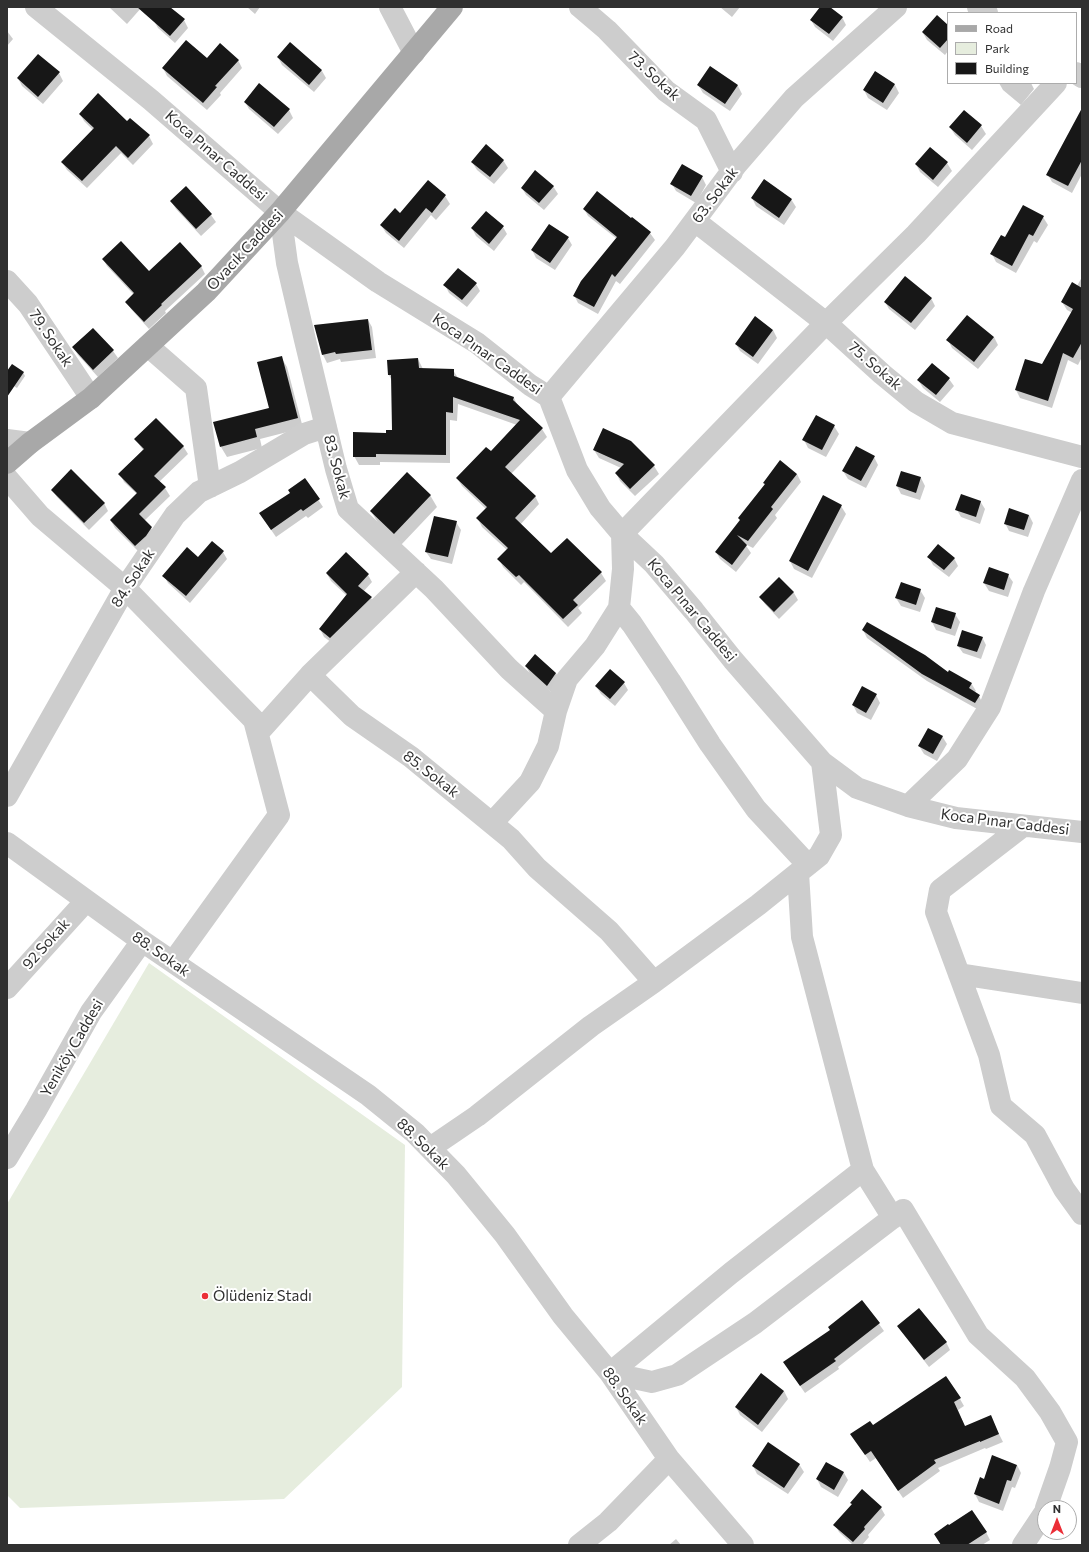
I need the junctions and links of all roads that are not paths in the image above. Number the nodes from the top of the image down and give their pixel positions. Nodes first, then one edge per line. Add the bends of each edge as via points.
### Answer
1 (36, 7) edge
2 (390, 7) edge
3 (452, 7) edge
4 (580, 7) edge
5 (896, 7) edge
6 (414, 53) junction
7 (1055, 84) edge
8 (732, 172) junction
9 (280, 212) junction
10 (695, 221) junction
11 (7, 280) edge
12 (826, 324) junction
13 (148, 346) junction
14 (549, 397) junction
15 (92, 398) junction
16 (326, 427) junction
17 (7, 440) edge
18 (30, 444) junction
19 (1082, 457) edge
20 (7, 463) edge
21 (7, 478) edge
22 (1082, 480) edge
23 (210, 487) junction
24 (622, 534) junction
25 (416, 572) junction
26 (125, 588) junction
27 (619, 608) junction
28 (310, 675) junction
29 (556, 711) junction
30 (258, 733) junction
31 (822, 762) junction
32 (7, 796) edge
33 (908, 806) junction
34 (492, 823) junction
35 (1023, 826) junction
36 (1082, 832) edge
37 (7, 843) edge
38 (803, 869) junction
39 (86, 901) junction
40 (142, 941) junction
41 (173, 962) junction
42 (959, 974) junction
43 (654, 982) junction
44 (7, 988) edge
45 (1082, 993) edge
46 (430, 1148) junction
47 (7, 1158) edge
48 (863, 1170) junction
49 (1082, 1214) edge
50 (893, 1218) junction
51 (610, 1373) junction
52 (669, 1459) junction
53 (1049, 1500) edge
54 (1037, 1524) edge
55 (579, 1545) edge
56 (743, 1545) edge
57 (1023, 1545) edge

1 - 9 street, Koca Pınar Caddesi via 151,100
2 - 6 street
3 - 6 main road, Ovacık Caddesi
4 - 8 street, 73. Sokak via 666,91 706,120
5 - 8 street, 63. Sokak via 794,98
6 - 9 main road, Ovacık Caddesi
7 - 12 street via 916,234
8 - 10 street, 63. Sokak
9 - 13 main road, Ovacık Caddesi via 206,292
9 - 14 street, Koca Pınar Caddesi via 378,282 477,343
9 - 16 street, 83. Sokak via 287,263
10 - 12 street, 75. Sokak
10 - 14 street, 63. Sokak
11 - 15 street, 79. Sokak via 28,304
12 - 19 street, 75. Sokak via 916,402 952,423
12 - 24 street
13 - 15 main road, Ovacık Caddesi
13 - 23 street via 196,388
14 - 24 street, Koca Pınar Caddesi via 577,470 600,508
15 - 18 main road, Ovacık Caddesi
16 - 23 street, 84. Sokak via 304,434
16 - 25 street, 83. Sokak via 348,509
17 - 18 street
18 - 20 main road, Ovacık Caddesi
21 - 26 street via 40,516
22 - 33 street via 1034,592 990,707 957,759
23 - 26 street, 84. Sokak via 199,492 175,515
24 - 27 street via 623,569
24 - 31 street, Koca Pınar Caddesi via 654,564
25 - 28 street
25 - 29 street, 83. Sokak via 509,669
26 - 30 street via 254,720
26 - 32 street, 84. Sokak
27 - 29 street via 594,646 567,679
27 - 38 street via 710,744
28 - 30 street
28 - 34 street, 85. Sokak via 352,716 411,757
29 - 34 street via 548,746 530,782
30 - 41 street via 279,815
31 - 33 street, Koca Pınar Caddesi via 857,788
31 - 38 street via 831,835 819,856
33 - 35 street, Koca Pınar Caddesi via 956,818
34 - 43 street, 85. Sokak via 511,839 537,868 609,931
35 - 36 street, Koca Pınar Caddesi
35 - 42 street via 940,890 936,912
37 - 39 street, 88. Sokak
38 - 43 street
38 - 48 street via 802,937
39 - 40 street, 88. Sokak
39 - 44 street, 92 Sokak
40 - 41 street, 88. Sokak
40 - 47 street, Yeniköy Caddesi via 90,1012
41 - 46 street, 88. Sokak via 368,1095 416,1133
42 - 45 street
42 - 49 street via 989,1055 1000,1106 1035,1135 1064,1189
43 - 46 street via 591,1026 477,1116
46 - 51 street, 88. Sokak via 456,1175 505,1235 563,1316
48 - 50 street
48 - 51 street via 731,1273
50 - 51 street via 755,1323 676,1375 652,1382
50 - 53 street via 903,1210 978,1335 1025,1378 1050,1412 1067,1442
51 - 52 street, 88. Sokak
52 - 55 street via 608,1522
52 - 56 street, 88. Sokak
54 - 57 street

